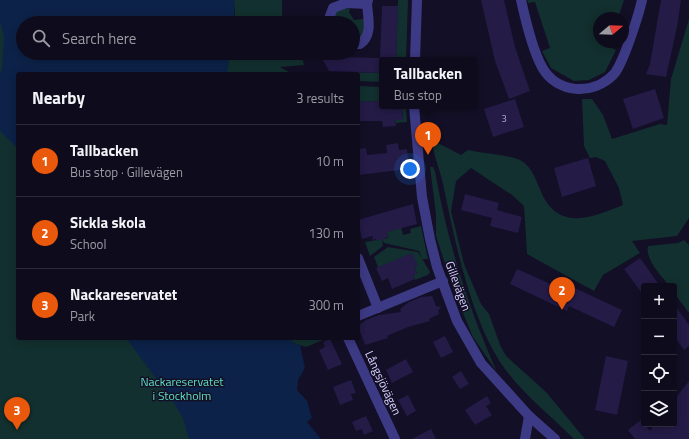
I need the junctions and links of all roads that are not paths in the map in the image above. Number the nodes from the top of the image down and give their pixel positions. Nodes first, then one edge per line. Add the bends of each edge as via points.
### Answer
1 (417, 0) edge
2 (521, 0) edge
3 (642, 0) edge
4 (367, 2) edge
5 (330, 16) edge
6 (360, 44) edge
7 (415, 57) edge
8 (414, 109) edge
9 (360, 263) edge
10 (443, 281) junction
11 (378, 308) junction
12 (360, 315) edge
13 (349, 340) edge
14 (529, 416) junction
15 (395, 439) edge
16 (524, 439) edge
17 (555, 439) edge

1 - 7 street
2 - 3 street via 542,67 549,76 567,89 577,90 595,86 615,73
4 - 5 street via 346,3 333,8
4 - 6 street via 369,32 367,40
8 - 10 street, Gillevägen via 422,197 434,258
9 - 11 street
10 - 11 street
10 - 14 street, Gillevägen via 457,321 481,363
11 - 12 street
13 - 15 street, Långsjövägen
14 - 16 street
14 - 17 street, Gillevägen

